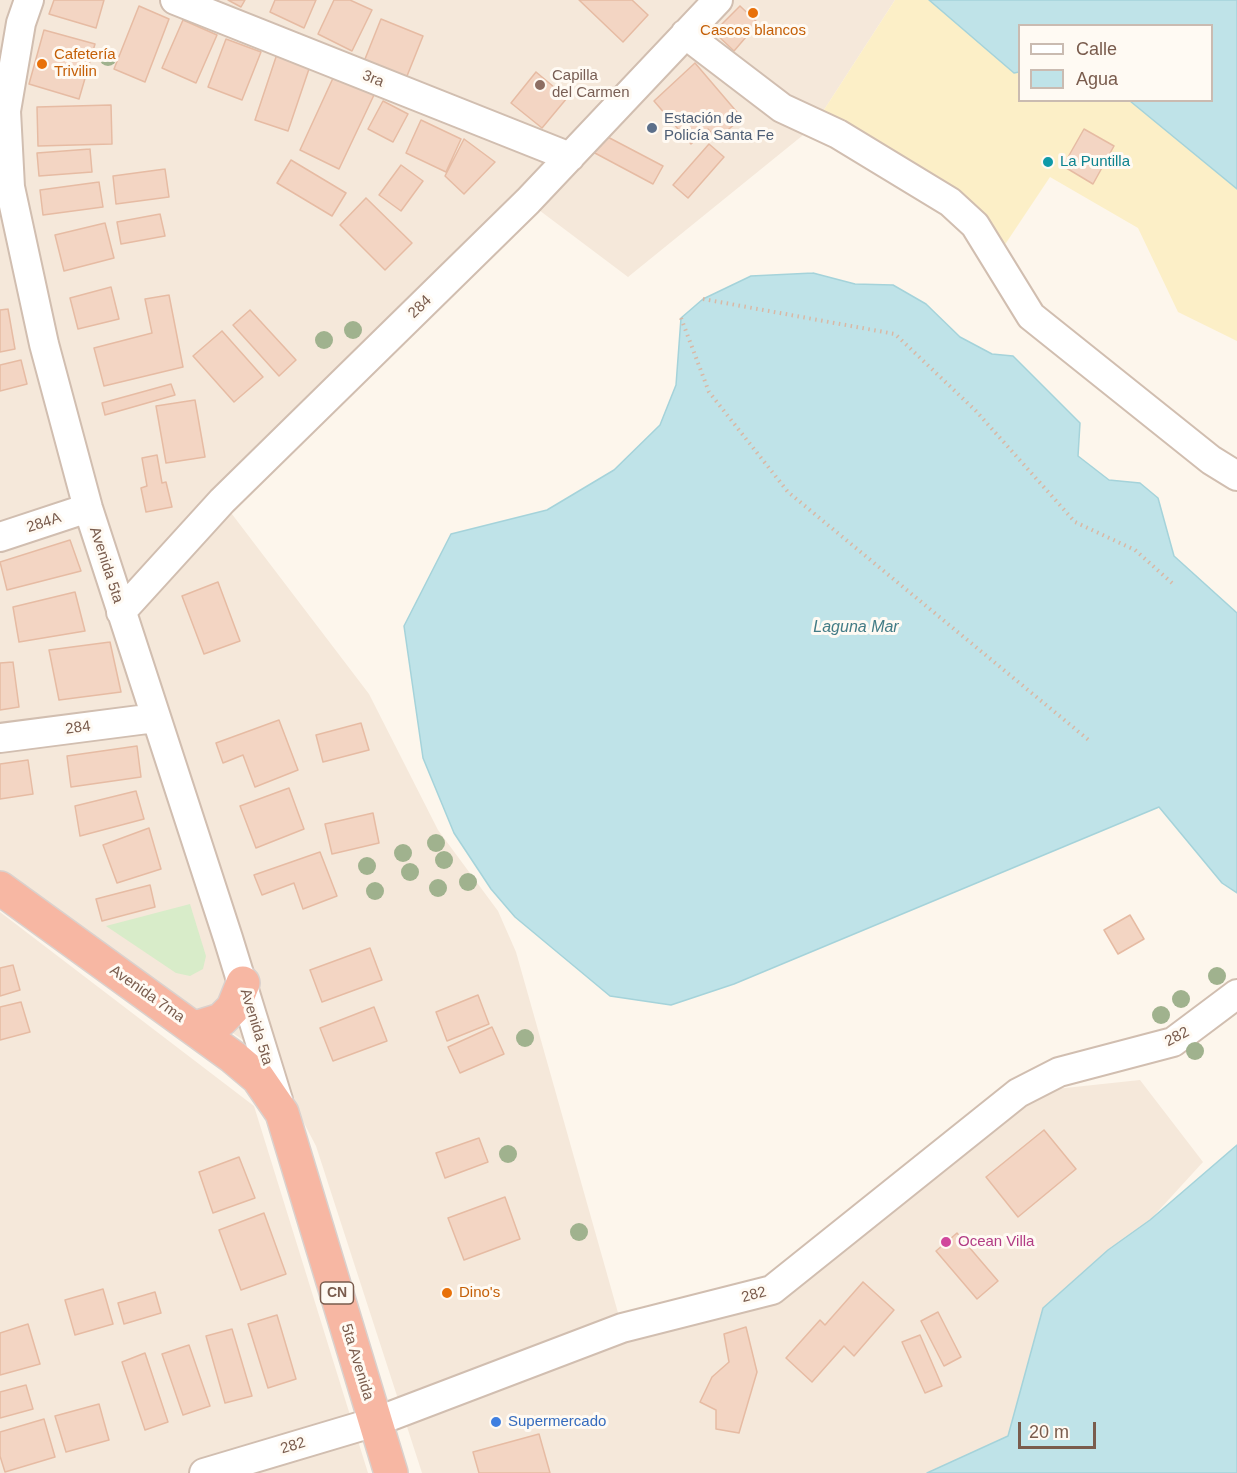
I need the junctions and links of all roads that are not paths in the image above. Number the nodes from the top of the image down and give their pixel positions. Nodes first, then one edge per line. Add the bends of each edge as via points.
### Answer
1 (175, 0) edge
2 (718, 0) edge
3 (17, 14) edge
4 (685, 34) junction
5 (570, 157) junction
6 (1237, 476) edge
7 (88, 508) junction
8 (0, 537) edge
9 (121, 612) junction
10 (155, 718) junction
11 (0, 738) edge
12 (0, 888) edge
13 (243, 983) junction
14 (1237, 994) edge
15 (195, 1028) junction
16 (282, 1113) junction
17 (375, 1422) junction
18 (204, 1473) edge
19 (391, 1473) edge

1 - 5 street, 3ra
2 - 4 street, 284
3 - 7 street, Avenida 5ta via 6,111 9,187 44,344
4 - 5 street, 284
4 - 6 street via 782,108 838,134 950,202 975,225 1031,316 1211,460
5 - 9 street, 284 via 222,501
7 - 8 street, 284A
7 - 9 street, Avenida 5ta
9 - 10 street, Avenida 5ta
10 - 11 street, 284
10 - 13 street, Avenida 5ta
12 - 15 highway, Avenida 7ma / CN
13 - 15 highway via 233,1008 221,1020
13 - 16 street, Avenida 5ta
14 - 17 street, 282 via 1173,1042 1059,1072 1018,1093 772,1290 621,1328
15 - 16 highway, Avenida 7ma / CN via 258,1078
16 - 17 highway, 5ta Avenida / CN
17 - 18 street, 282
17 - 19 highway, 5ta Avenida / CN

